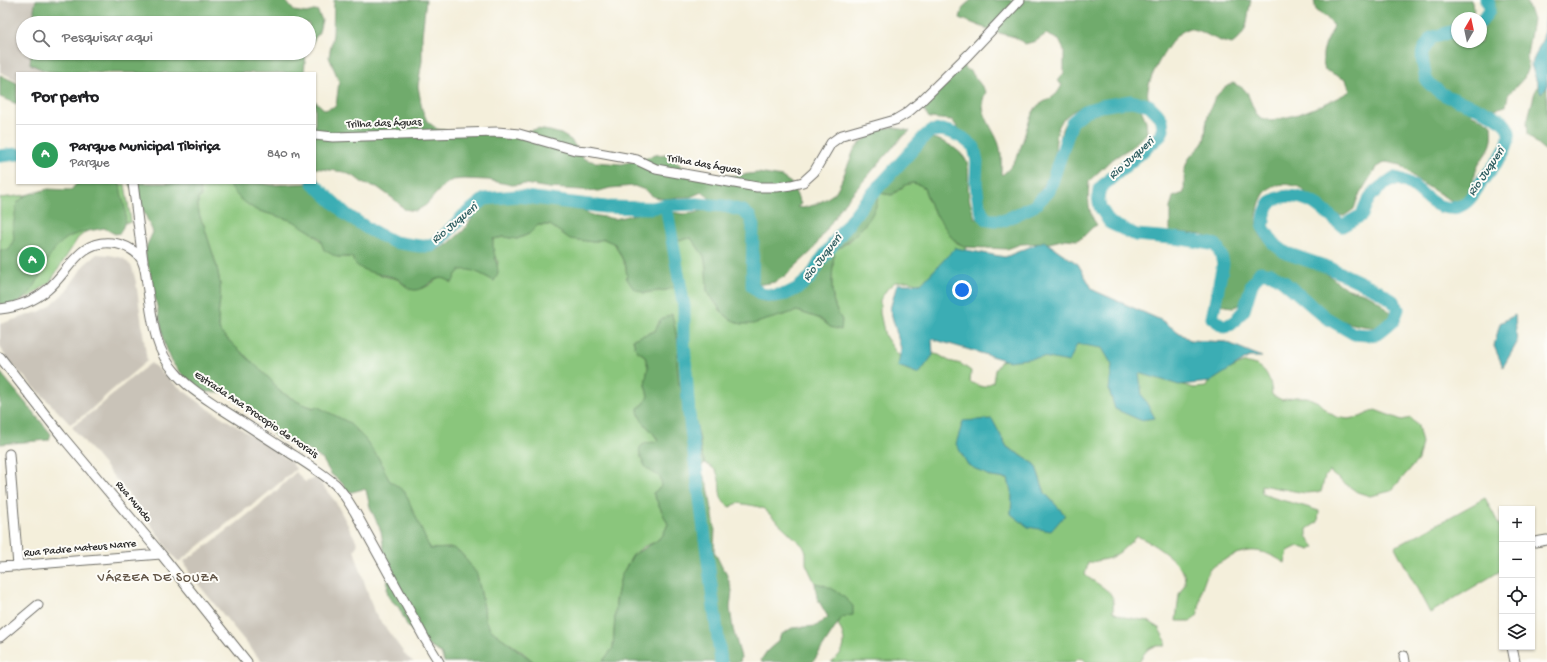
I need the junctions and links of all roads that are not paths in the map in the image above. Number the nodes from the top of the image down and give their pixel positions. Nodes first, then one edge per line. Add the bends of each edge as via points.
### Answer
1 (1020, 0) edge
2 (316, 135) edge
3 (134, 184) edge
4 (143, 262) junction
5 (0, 309) edge
6 (0, 357) edge
7 (9, 454) dead end
8 (1547, 540) edge
9 (1535, 542) dead end
10 (161, 554) junction
11 (18, 566) junction
12 (0, 567) edge
13 (38, 605) dead end
14 (1, 632) edge
15 (1513, 650) edge
16 (247, 662) edge
17 (439, 662) edge
18 (1515, 662) edge

1 - 2 street, Trilha das Águas via 968,55 907,113 895,120 842,135 831,143 814,172 803,182 791,186 757,187 656,170 637,160 575,150 519,134 496,132 348,137
3 - 4 street, Estrada Ana Procopio de Morais
4 - 5 street via 126,246 102,242 91,245 82,250 48,289 36,298
4 - 17 street, Estrada Ana Procopio de Morais via 155,336 174,372 189,386 304,461 336,486 355,512
6 - 10 street, Rua Mundo via 61,435
7 - 11 street
8 - 9 street
10 - 11 street, Rua Padre Mateus Narre
10 - 16 street, Rua Mundo
11 - 12 street, Rua Padre Mateus Narre
13 - 14 street
15 - 18 street

